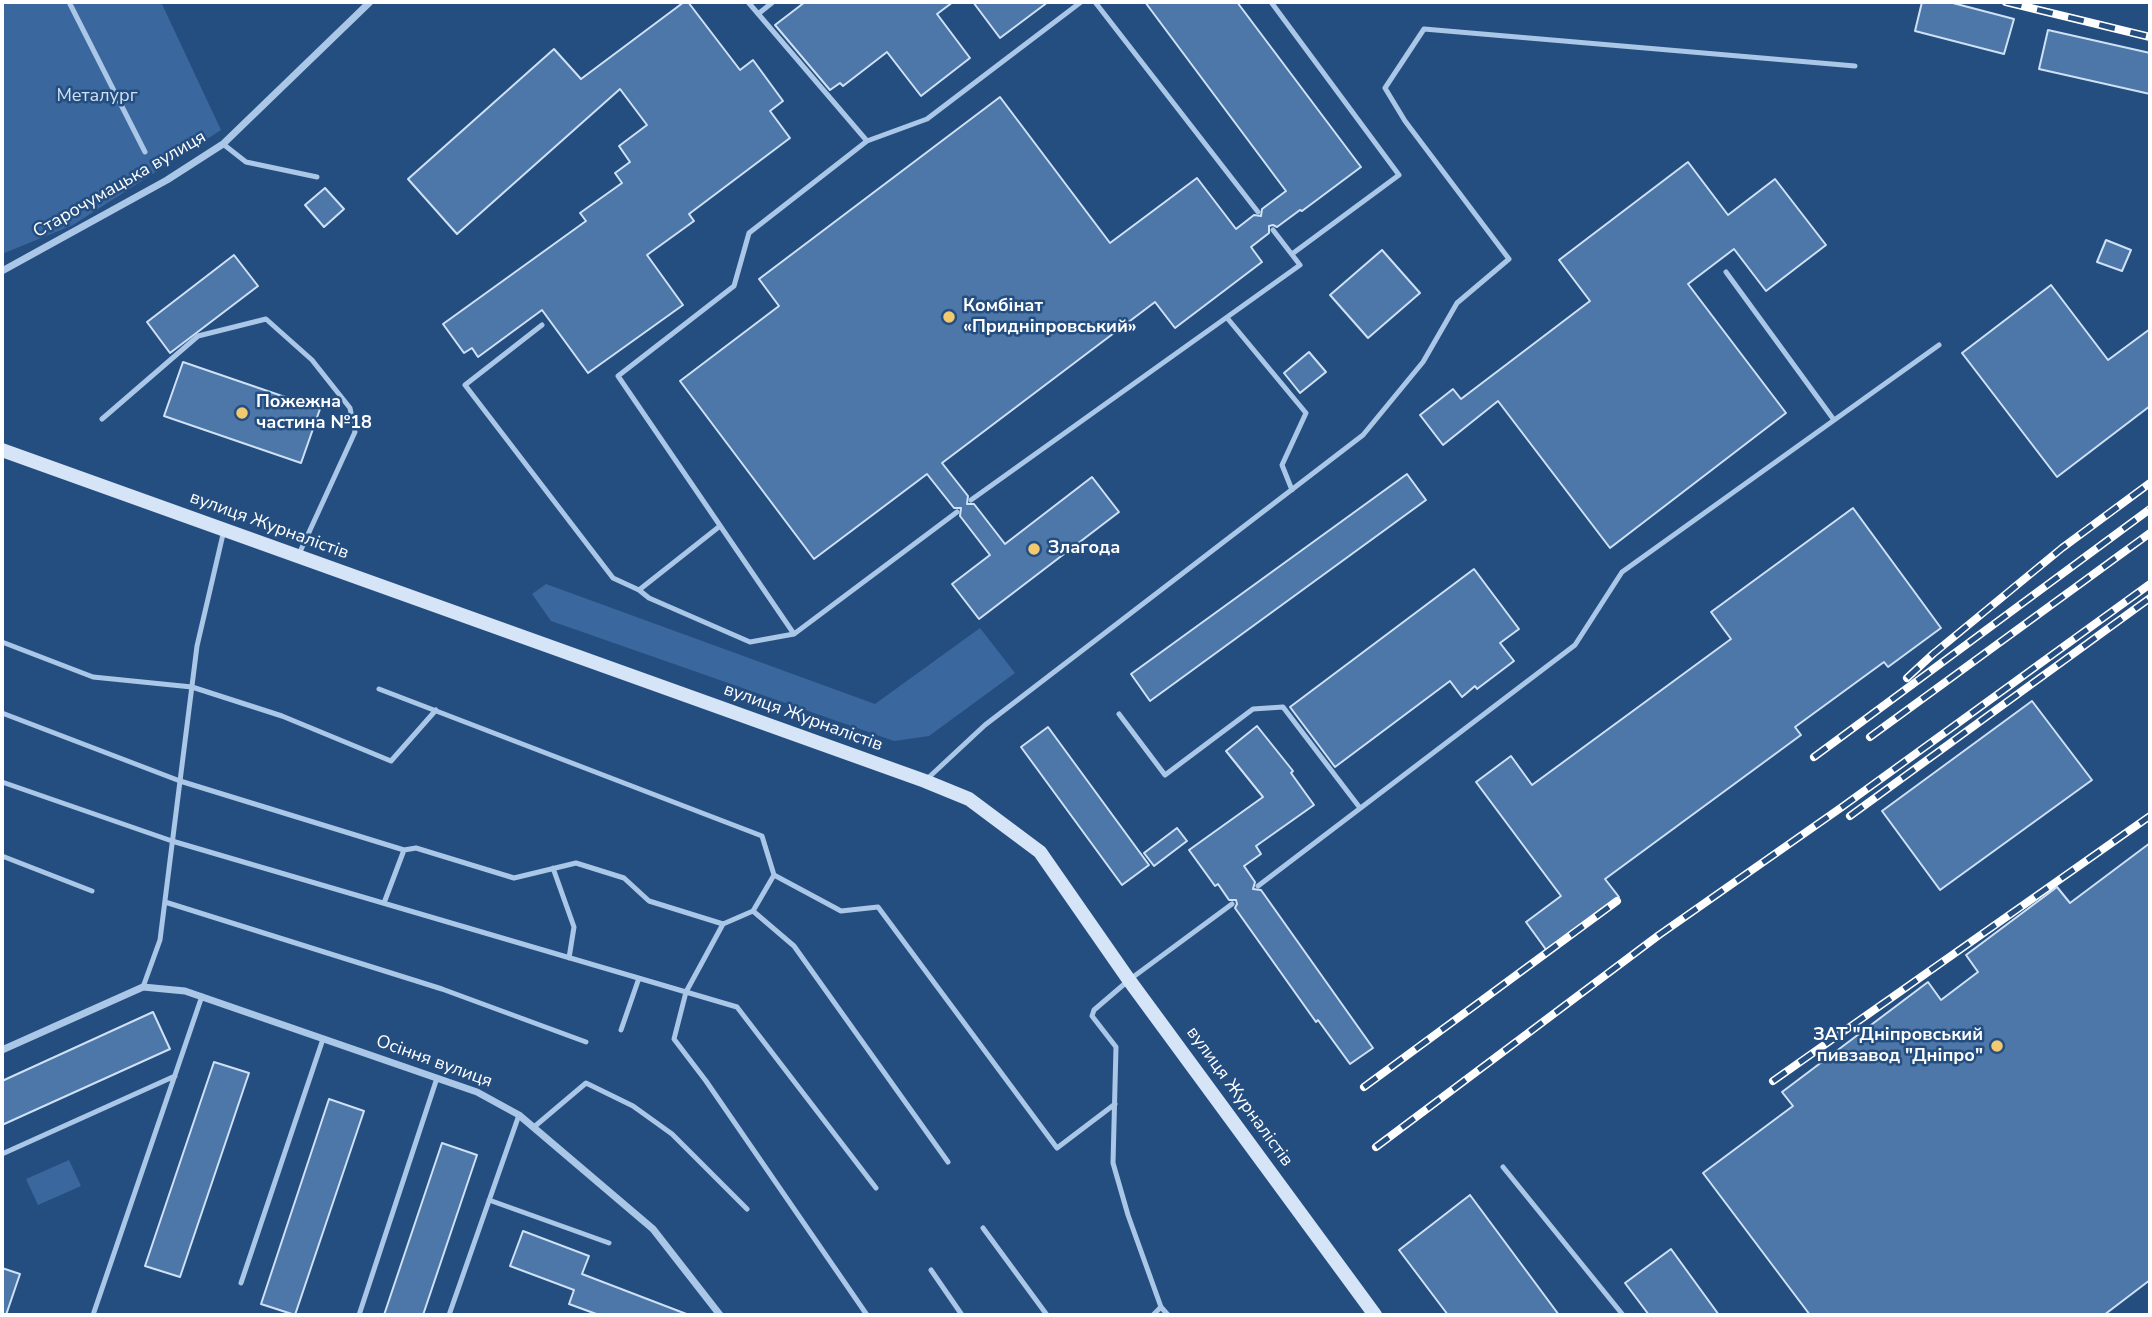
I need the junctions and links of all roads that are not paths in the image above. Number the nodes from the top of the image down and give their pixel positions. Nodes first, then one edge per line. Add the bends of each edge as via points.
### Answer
1 (69, 2) edge
2 (370, 2) edge
3 (748, 2) edge
4 (773, 2) edge
5 (1081, 2) edge
6 (1095, 2) edge
7 (1271, 2) edge
8 (758, 14) junction
9 (1855, 66) dead end
10 (867, 141) junction
11 (223, 144) junction
12 (145, 152) dead end
13 (317, 177) dead end
14 (1258, 212) dead end
15 (1273, 230) dead end
16 (1292, 254) junction
17 (2, 271) edge
18 (1726, 272) dead end
19 (1228, 318) junction
20 (542, 325) dead end
21 (1939, 345) dead end
22 (102, 419) dead end
23 (1834, 420) junction
24 (2, 450) edge
25 (1292, 490) junction
26 (971, 500) dead end
27 (957, 512) dead end
28 (720, 526) junction
29 (224, 530) junction
30 (298, 557) junction
31 (639, 590) junction
32 (794, 634) junction
33 (2, 642) edge
34 (191, 687) junction
35 (379, 689) dead end
36 (436, 710) junction
37 (2, 713) edge
38 (1119, 714) dead end
39 (180, 781) junction
40 (925, 781) junction
41 (2, 782) edge
42 (1360, 808) junction
43 (172, 841) junction
44 (404, 850) junction
45 (2, 856) edge
46 (553, 868) junction
47 (774, 875) junction
48 (1258, 886) dead end
49 (92, 891) dead end
50 (164, 902) junction
51 (384, 903) junction
52 (1232, 905) dead end
53 (753, 911) junction
54 (723, 924) junction
55 (569, 958) junction
56 (639, 978) junction
57 (1129, 980) junction
58 (142, 987) junction
59 (686, 992) junction
60 (202, 996) junction
61 (621, 1030) dead end
62 (323, 1039) junction
63 (586, 1042) dead end
64 (2, 1050) edge
65 (175, 1076) junction
66 (437, 1078) junction
67 (1115, 1104) junction
68 (519, 1115) junction
69 (534, 1127) junction
70 (2, 1154) edge
71 (948, 1162) dead end
72 (1503, 1167) dead end
73 (876, 1188) dead end
74 (489, 1200) junction
75 (747, 1209) dead end
76 (983, 1228) dead end
77 (609, 1243) dead end
78 (931, 1270) dead end
79 (241, 1283) dead end
80 (1161, 1307) junction
81 (93, 1315) edge
82 (359, 1315) edge
83 (449, 1315) edge
84 (720, 1315) edge
85 (867, 1315) edge
86 (962, 1315) edge
87 (1047, 1315) edge
88 (1153, 1315) edge
89 (1168, 1315) edge
90 (1375, 1315) edge
91 (1623, 1315) edge

1 - 12 lane
2 - 11 street, Старочумацька вулиця
3 - 8 lane
4 - 8 lane
5 - 10 lane via 927,119
6 - 14 lane
7 - 16 lane via 1399,175
8 - 10 lane
9 - 25 lane via 1424,29 1385,88 1509,259 1457,303 1423,362 1363,435
10 - 28 lane via 749,233 734,286 618,376
11 - 13 lane via 246,162
11 - 17 street, Старочумацька вулиця
15 - 16 lane
16 - 19 lane via 1300,265
18 - 23 lane
19 - 25 lane via 1306,413 1282,465
19 - 26 lane
20 - 31 lane via 465,385 613,578
21 - 23 lane
22 - 30 lane via 198,336 266,319 312,360 350,408 355,432
23 - 42 lane via 1622,572 1575,645
24 - 29 street, вулиця Журналістів
25 - 40 lane via 985,725
27 - 32 lane
28 - 31 lane
28 - 32 lane
29 - 30 street, вулиця Журналістів
29 - 34 lane
30 - 40 street, вулиця Журналістів
31 - 32 lane via 750,642
33 - 34 lane via 93,677
34 - 36 lane via 282,716 391,761
34 - 39 lane
35 - 36 lane
36 - 47 lane via 762,836
37 - 39 lane
38 - 42 lane via 1165,775 1253,709 1283,706
39 - 43 lane
39 - 44 lane
40 - 57 street, вулиця Журналістів via 969,799 1040,852
41 - 43 lane
42 - 48 lane
43 - 50 lane
43 - 51 lane
44 - 46 lane via 416,848 513,878
44 - 51 lane
45 - 49 lane
46 - 54 lane via 576,863 624,878 649,901
46 - 55 lane via 574,927
47 - 53 lane
47 - 67 lane via 841,911 878,907 1057,1148
50 - 58 lane via 160,940
50 - 63 lane via 442,989
51 - 55 lane
52 - 57 lane
53 - 54 lane
53 - 71 lane via 794,946
54 - 59 lane
55 - 56 lane
56 - 59 lane
56 - 61 lane
57 - 67 lane via 1092,1016 1116,1047
57 - 90 street, вулиця Журналістів
58 - 60 street, Осіння вулиця
58 - 64 street
59 - 73 lane via 737,1007
59 - 85 lane via 674,1039
60 - 62 street, Осіння вулиця
60 - 65 lane
62 - 66 street, Осіння вулиця
62 - 79 lane
65 - 70 lane
65 - 81 lane
66 - 68 street, Осіння вулиця via 477,1092
66 - 82 lane
67 - 80 lane via 1113,1163
68 - 69 street, Осіння вулиця
68 - 74 lane
69 - 75 lane via 586,1083 633,1106 672,1134
69 - 84 street, Осіння вулиця via 653,1229
72 - 91 lane
74 - 77 lane
74 - 83 lane
76 - 87 lane
78 - 86 lane
80 - 88 lane
80 - 89 lane

